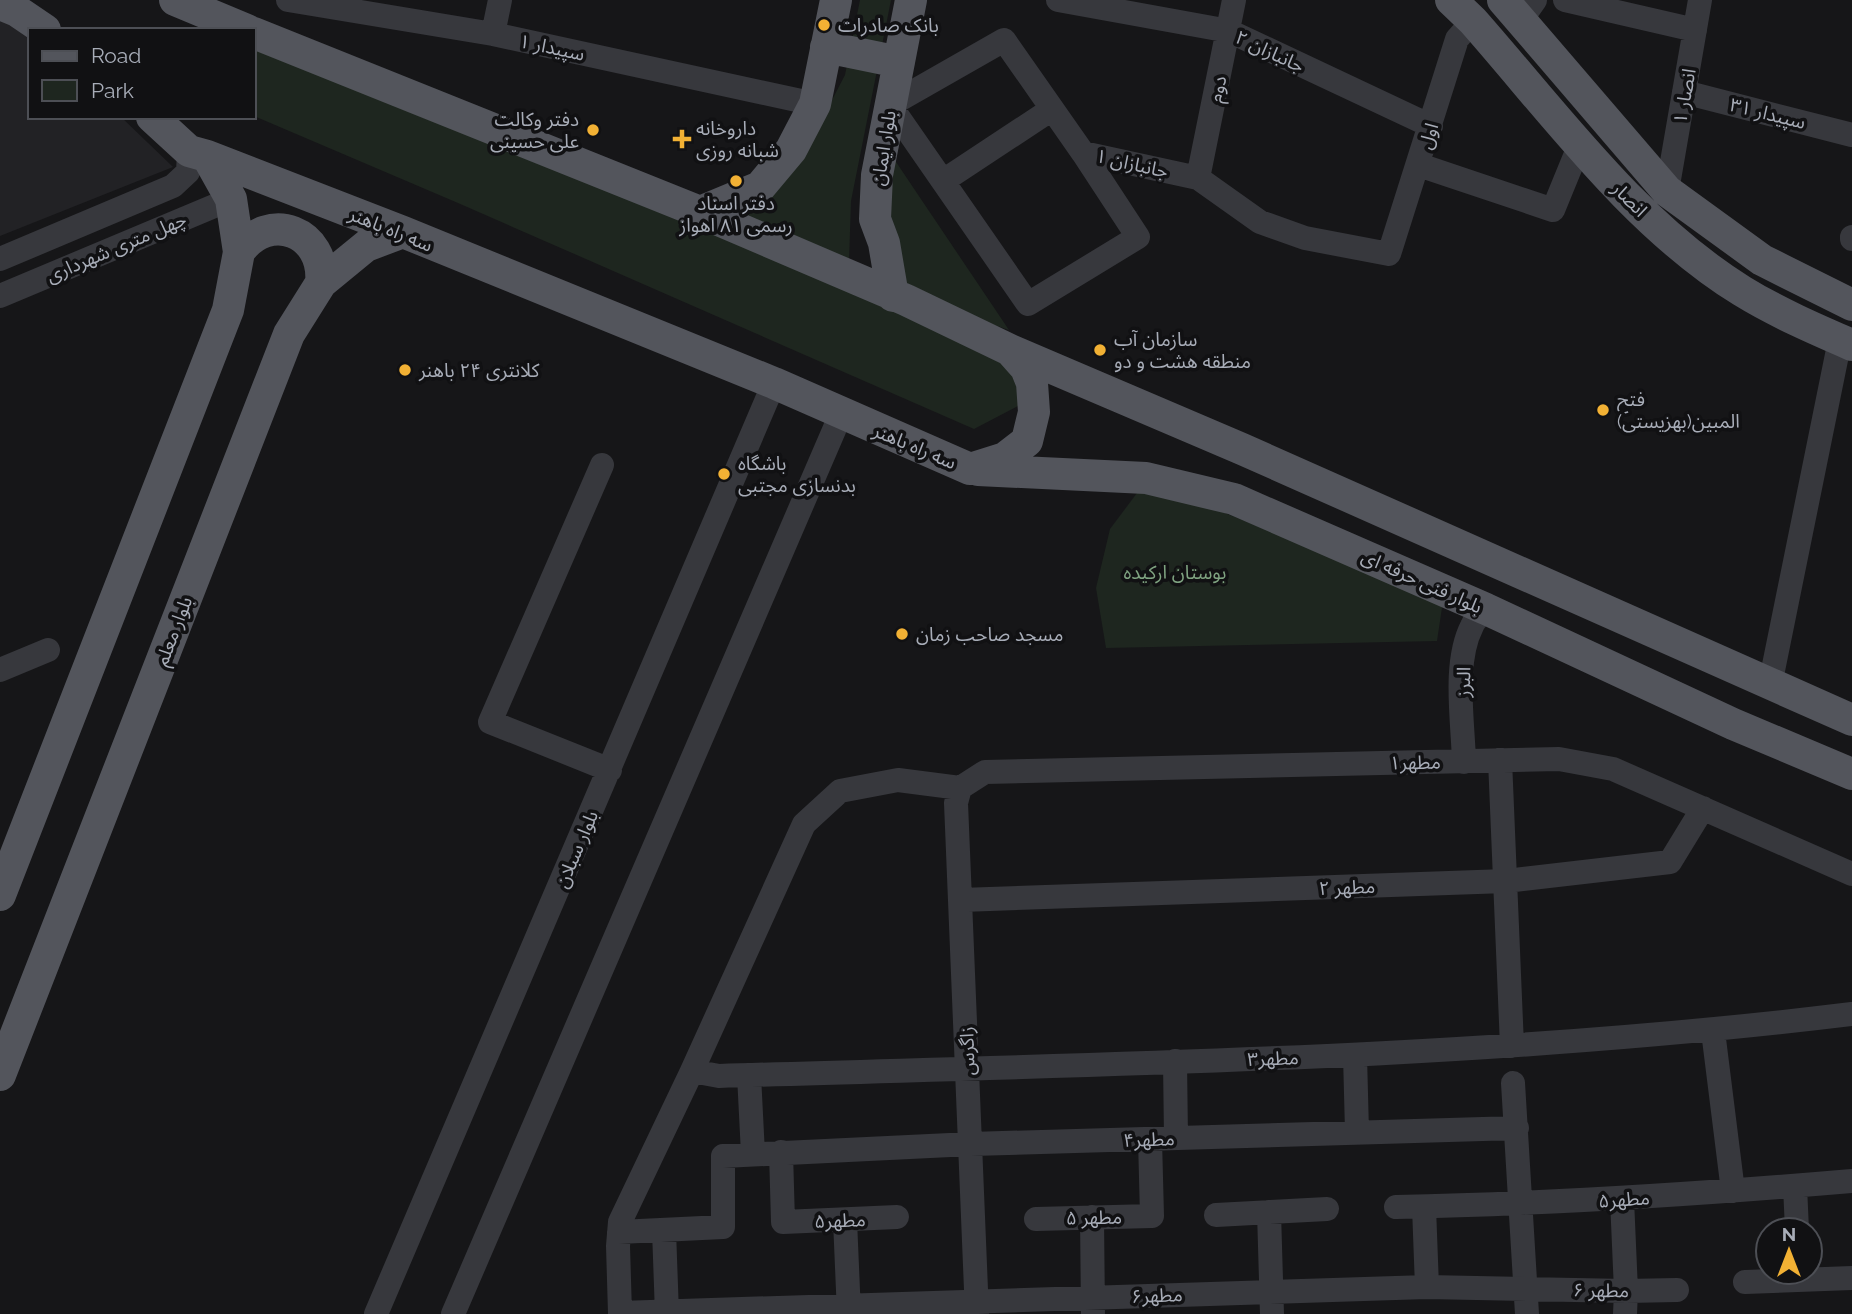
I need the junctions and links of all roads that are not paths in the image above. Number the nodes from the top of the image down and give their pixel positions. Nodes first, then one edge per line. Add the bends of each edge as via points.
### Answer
1 (288, 0) edge
2 (500, 0) edge
3 (836, 0) edge
4 (911, 0) edge
5 (1058, 0) edge
6 (1234, 0) edge
7 (1565, 0) edge
8 (1700, 0) edge
9 (0, 4) edge
10 (185, 5) edge
11 (1473, 7) edge
12 (1519, 7) edge
13 (42, 28) edge
14 (242, 28) edge
15 (1695, 30) junction
16 (1229, 31) junction
17 (256, 34) edge
18 (493, 34) junction
19 (826, 47) junction
20 (1497, 49) junction
21 (898, 62) junction
22 (1684, 92) junction
23 (815, 104) junction
24 (890, 105) junction
25 (1052, 108) junction
26 (154, 119) edge
27 (1431, 126) junction
28 (1852, 135) edge
29 (1580, 144) junction
30 (1083, 153) junction
31 (198, 154) junction
32 (1419, 164) junction
33 (1198, 178) junction
34 (943, 181) junction
35 (1667, 191) junction
36 (231, 199) junction
37 (699, 212) junction
38 (403, 232) junction
39 (239, 252) junction
40 (1389, 254) joint
41 (0, 259) edge
42 (321, 283) junction
43 (0, 296) edge
44 (893, 296) junction
45 (1852, 305) edge
46 (1846, 342) edge
47 (1010, 350) junction
48 (774, 383) junction
49 (841, 414) junction
50 (602, 465) dead end
51 (970, 470) junction
52 (1486, 609) junction
53 (48, 650) dead end
54 (0, 670) edge
55 (1770, 685) junction
56 (1852, 720) edge
57 (1500, 760) junction
58 (1464, 762) junction
59 (610, 770) junction
60 (1852, 774) edge
61 (960, 788) junction
62 (1703, 808) junction
63 (1852, 874) edge
64 (3, 879) edge
65 (1506, 881) junction
66 (961, 900) junction
67 (1852, 1014) edge
68 (1713, 1031) junction
69 (1512, 1046) junction
70 (1355, 1055) junction
71 (1175, 1061) junction
72 (968, 1068) junction
73 (692, 1071) junction
74 (0, 1075) edge
75 (749, 1075) junction
76 (1513, 1083) dead end
77 (1517, 1128) junction
78 (1357, 1132) junction
79 (1176, 1138) junction
80 (1150, 1139) junction
81 (971, 1144) junction
82 (781, 1152) junction
83 (753, 1154) junction
84 (1852, 1181) edge
85 (1795, 1186) junction
86 (1733, 1191) junction
87 (1622, 1199) junction
88 (1521, 1204) junction
89 (1424, 1206) junction
90 (1396, 1207) dead end
91 (1328, 1209) dead end
92 (1269, 1212) junction
93 (1216, 1215) dead end
94 (1796, 1216) edge
95 (897, 1217) dead end
96 (1091, 1217) junction
97 (1036, 1219) dead end
98 (845, 1220) junction
99 (664, 1230) junction
100 (619, 1232) junction
101 (1824, 1277) edge
102 (1852, 1278) edge
103 (1754, 1281) edge
104 (1745, 1282) dead end
105 (1427, 1287) junction
106 (1526, 1289) junction
107 (1677, 1290) dead end
108 (1272, 1303) edge
109 (1625, 1303) edge
110 (1093, 1306) edge
111 (977, 1308) edge
112 (849, 1310) edge
113 (620, 1312) edge
114 (667, 1313) edge
115 (376, 1314) edge
116 (453, 1314) edge
117 (1527, 1314) edge

1 - 18 street, سپیدار ۱
2 - 18 street
3 - 19 main road
4 - 21 main road, بلوار ایمان
5 - 16 street, جانبازان ۲
6 - 16 street, دوم
7 - 15 street
8 - 15 street, انصار ۱
9 - 13 main road
10 - 14 main road
11 - 20 main road, انصار
11 - 27 street, اول via 1457,39
12 - 20 main road
12 - 35 main road, انصار
15 - 22 street, انصار ۱
16 - 27 street, جانبازان ۲
16 - 33 street, دوم
17 - 37 main road, سه راه باهنر
18 - 23 street, سپیدار ۱
19 - 21 main road
19 - 23 main road
20 - 29 main road, انصار
21 - 24 main road, بلوار ایمان
22 - 28 street, سپیدار ۳۱
22 - 35 street, انصار ۱
23 - 37 main road via 791,150 760,187
24 - 25 street, جانبازان ۱ via 1004,40
24 - 34 street
24 - 44 main road, بلوار ایمان via 877,175 876,219
25 - 30 street, جانبازان ۱
25 - 34 street
26 - 31 main road, سه راه باهنر
27 - 32 street, اول
29 - 32 street via 1553,210
29 - 46 main road, انصار via 1626,197 1682,247 1742,291
30 - 33 street, جانبازان ۱
30 - 34 street via 1138,237 1028,304
31 - 36 main road
31 - 38 main road, سه راه باهنر
31 - 41 street via 173,186
32 - 40 street, اول
33 - 40 street, جانبازان ۱ via 1260,222 1305,238
35 - 45 main road, انصار via 1762,260
36 - 39 main road
36 - 43 street, چهل متری شهرداری
37 - 44 main road, سه راه باهنر
38 - 42 main road, بلوار معلم via 366,246
38 - 48 main road, سه راه باهنر
39 - 42 main road via 259,233 277,229 295,233 317,254
39 - 64 main road via 228,310
42 - 74 main road, بلوار معلم via 289,334
44 - 47 main road, سه راه باهنر
46 - 55 street
47 - 51 main road, سه راه باهنر via 1032,383 1034,412 1027,441 1005,458
47 - 55 main road
48 - 49 main road, سه راه باهنر
48 - 59 street, بلوار سبلان via 714,504
49 - 51 main road, سه راه باهنر
49 - 116 street
50 - 59 street via 490,722
51 - 52 main road, بلوار فنی حرفه ای via 1146,478 1234,499
52 - 58 street, البرز via 1473,623 1464,645
52 - 60 main road, بلوار فنی حرفه ای
53 - 54 street
55 - 56 main road
57 - 58 street, مطهر۱
57 - 62 street, مطهر۱ via 1559,759 1613,769
57 - 65 street
58 - 61 street, مطهر۱ via 985,772
59 - 115 street, بلوار سبلان
61 - 66 street, زاگرس via 956,803
61 - 73 street via 898,780 840,791 804,824
62 - 63 street, مطهر۱
62 - 65 street, مطهر ۲ via 1670,862
65 - 66 street, مطهر ۲
65 - 69 street
66 - 72 street, زاگرس
67 - 68 street, مطهر۳
68 - 69 street, مطهر۳
68 - 86 street
69 - 70 street, مطهر۳
70 - 71 street, مطهر۳
70 - 78 street
71 - 72 street, مطهر۳
71 - 79 street
72 - 75 street, مطهر۳
72 - 81 street, زاگرس
73 - 75 street, مطهر۳
73 - 100 street
75 - 83 street
76 - 77 street
77 - 78 street, مطهر۴
77 - 88 street
78 - 79 street, مطهر۴
79 - 80 street, مطهر۴
80 - 81 street, مطهر۴
80 - 96 street, مطهر ۵ via 1152,1216
81 - 82 street, مطهر۴
81 - 111 street, زاگرس
82 - 83 street, مطهر۴
82 - 98 street, مطهر۵ via 783,1222
83 - 99 street, مطهر۴ via 723,1156 723,1227
84 - 85 street, مطهر۵
85 - 86 street, مطهر۵
85 - 94 street
86 - 87 street, مطهر۵
87 - 88 street, مطهر۵
87 - 109 street
88 - 89 street, مطهر۵
88 - 106 street
89 - 90 street, مطهر۵
89 - 105 street
91 - 92 street
92 - 93 street
92 - 108 street
95 - 98 street, مطهر۵
96 - 97 street, مطهر ۵
96 - 110 street
98 - 112 street
99 - 100 street
99 - 114 street
100 - 113 street
101 - 102 street
103 - 104 street
105 - 106 street, مطهر۶
105 - 108 street, مطهر۶
106 - 109 street, مطهر ۶
106 - 117 street
107 - 109 street, مطهر ۶
108 - 110 street, مطهر۶
110 - 111 street, مطهر۶
111 - 112 street, مطهر۶
112 - 114 street, مطهر۶
113 - 114 street, مطهر۶

